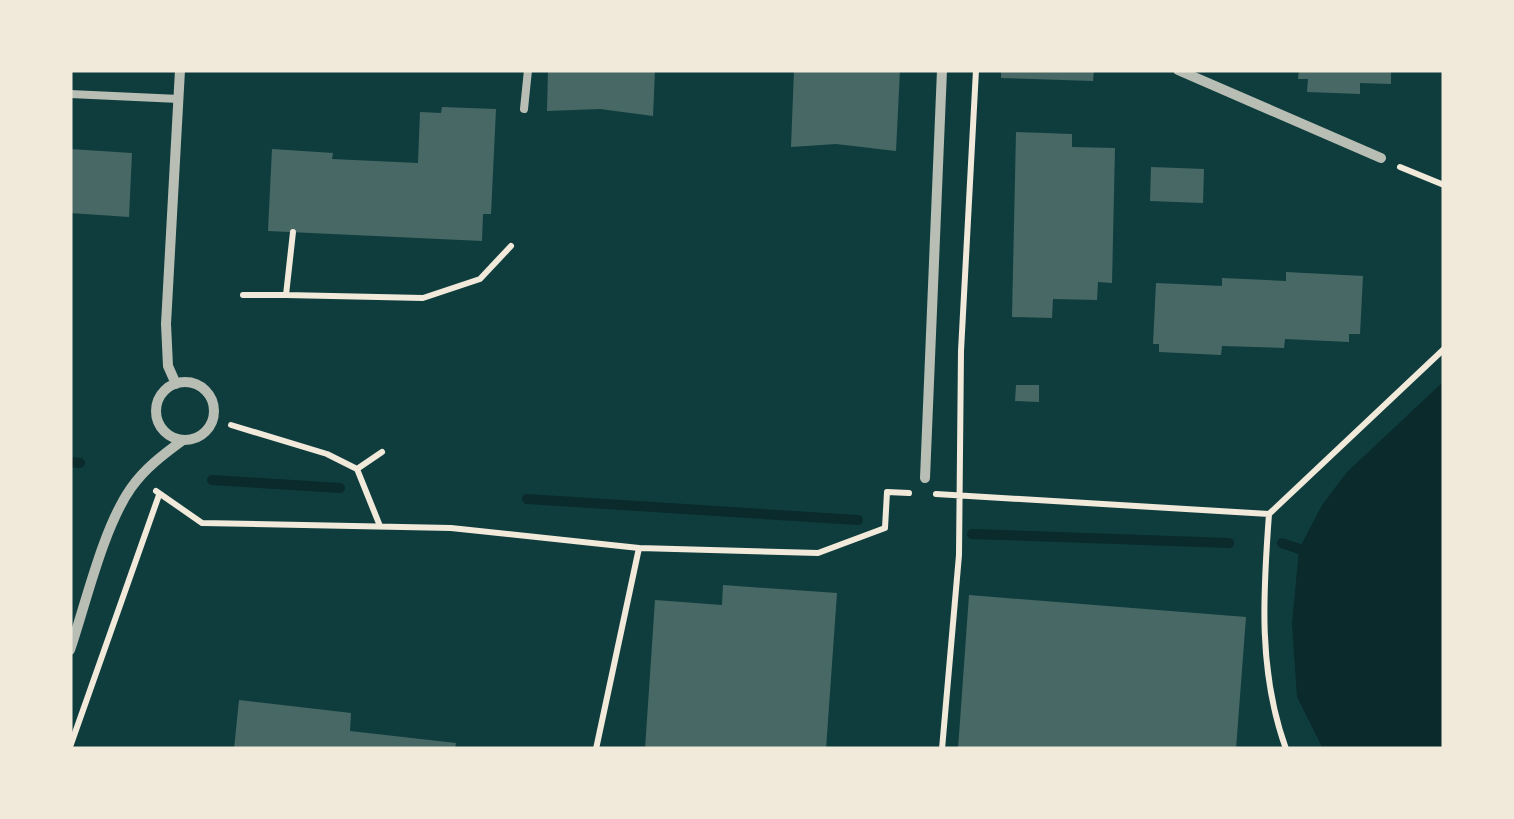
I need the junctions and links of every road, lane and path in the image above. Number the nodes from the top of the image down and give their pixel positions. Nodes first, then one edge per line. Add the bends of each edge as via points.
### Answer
1 (180, 70) edge
2 (528, 70) edge
3 (942, 70) edge
4 (976, 70) edge
5 (1178, 70) edge
6 (70, 94) edge
7 (178, 99) junction
8 (524, 109) dead end
9 (1380, 158) joint
10 (1444, 185) edge
11 (294, 232) dead end
12 (511, 246) dead end
13 (242, 295) dead end
14 (286, 296) junction
15 (1444, 348) edge
16 (176, 384) junction
17 (231, 426) dead end
18 (183, 440) junction
19 (382, 452) dead end
20 (357, 469) junction
21 (925, 478) dead end
22 (886, 492) dead end
23 (159, 495) dead end
24 (960, 496) junction
25 (1270, 514) junction
26 (202, 523) dead end
27 (380, 526) junction
28 (638, 548) junction
29 (70, 650) edge
30 (70, 747) edge
31 (596, 749) edge
32 (942, 749) edge
33 (1286, 749) edge

1 - 7 street
2 - 8 lane
3 - 21 street
4 - 24 path
5 - 9 street
6 - 7 lane
7 - 16 street via 166,324
9 - 10 path
11 - 14 path
12 - 14 path via 480,279 423,298
13 - 14 path
15 - 25 path
16 - 18 street via 160,396 156,414 165,432
16 - 18 street via 195,384 213,403 208,430
17 - 20 path
18 - 29 street via 132,488
19 - 20 path
20 - 27 path
22 - 28 path via 884,528 818,553
23 - 30 path
24 - 25 path
24 - 32 path
25 - 33 path via 1264,651
26 - 27 path
27 - 28 path
28 - 31 path

